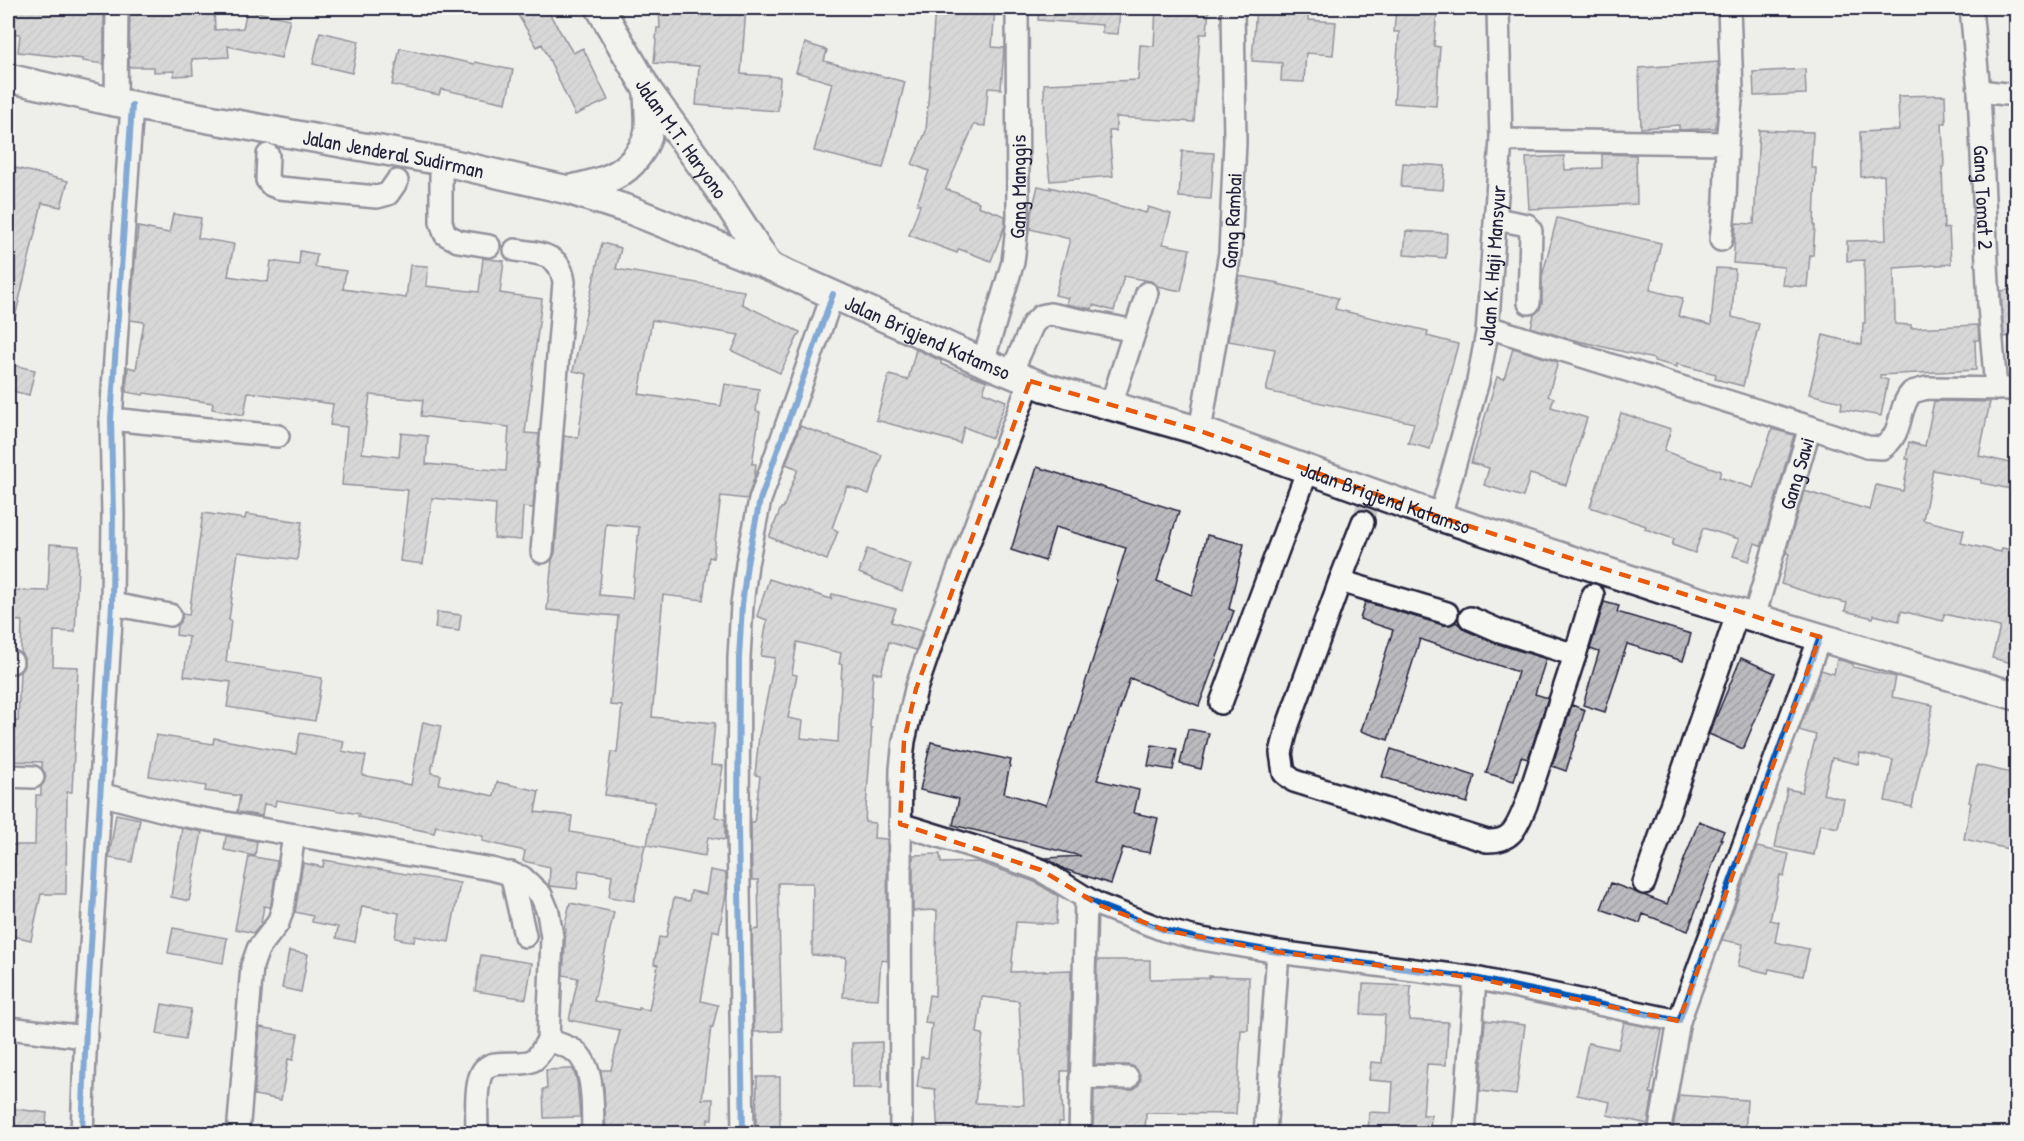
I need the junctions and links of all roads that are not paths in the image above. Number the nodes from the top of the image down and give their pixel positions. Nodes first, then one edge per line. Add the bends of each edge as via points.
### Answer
1 (117, 8) edge
2 (600, 8) edge
3 (1017, 8) edge
4 (1233, 8) edge
5 (1498, 8) edge
6 (1729, 8) edge
7 (1971, 8) edge
8 (8, 78) edge
9 (648, 91) junction
10 (1979, 91) junction
11 (2006, 94) dead end
12 (124, 103) junction
13 (1501, 140) junction
14 (270, 141) junction
15 (1727, 143) junction
16 (441, 161) junction
17 (400, 167) junction
18 (568, 190) junction
19 (1496, 219) junction
20 (1721, 240) dead end
21 (489, 246) dead end
22 (514, 250) dead end
23 (769, 266) junction
24 (1147, 293) dead end
25 (833, 294) junction
26 (1528, 303) dead end
27 (1488, 327) junction
28 (1135, 331) junction
29 (983, 362) junction
30 (1021, 377) junction
31 (2006, 389) edge
32 (1111, 405) junction
33 (111, 419) junction
34 (1810, 427) junction
35 (1200, 430) junction
36 (278, 436) dead end
37 (1308, 469) junction
38 (1367, 506) junction
39 (1440, 517) junction
40 (542, 552) dead end
41 (1340, 581) junction
42 (1596, 581) junction
43 (112, 604) junction
44 (1447, 613) dead end
45 (170, 615) dead end
46 (1746, 615) junction
47 (1470, 618) dead end
48 (1821, 637) junction
49 (1575, 655) junction
50 (2016, 696) edge
51 (1221, 703) dead end
52 (8, 776) edge
53 (33, 777) dead end
54 (100, 794) junction
55 (900, 824) junction
56 (294, 835) junction
57 (511, 873) junction
58 (1644, 883) dead end
59 (1086, 898) junction
60 (525, 936) dead end
61 (1278, 952) junction
62 (1474, 978) junction
63 (1679, 1021) junction
64 (8, 1028) edge
65 (86, 1037) junction
66 (548, 1040) junction
67 (1081, 1077) junction
68 (1128, 1078) dead end
69 (82, 1134) edge
70 (238, 1134) edge
71 (477, 1134) edge
72 (592, 1134) edge
73 (743, 1134) edge
74 (901, 1134) edge
75 (1080, 1134) edge
76 (1265, 1134) edge
77 (1464, 1134) edge
78 (1659, 1134) edge

1 - 12 street
2 - 9 main road, Jalan M.T. Haryono
3 - 29 street, Gang Manggis via 1017,229 1013,262
4 - 35 street, Gang Rambai via 1235,142 1230,253
5 - 13 street, Jalan K. Haji Mansyur
6 - 15 street via 1732,90
7 - 10 street, Gang Tomat 2
8 - 12 main road, Jalan Jenderal Sudirman
9 - 18 main road via 648,129 632,164 611,178
9 - 23 main road, Jalan M.T. Haryono
10 - 11 street
10 - 31 street, Gang Tomat 2 via 1989,306
12 - 14 main road, Jalan Jenderal Sudirman
12 - 33 street
13 - 15 street
13 - 19 street, Jalan K. Haji Mansyur
14 - 17 main road, Jalan Jenderal Sudirman
14 - 17 street via 267,180 279,188 377,197 388,194
15 - 20 street
16 - 17 main road, Jalan Jenderal Sudirman
16 - 18 main road, Jalan Jenderal Sudirman
16 - 21 street via 441,222 445,234 458,241
18 - 23 main road, Jalan Jenderal Sudirman via 630,210
19 - 26 street via 1527,225 1531,231
19 - 27 street, Jalan K. Haji Mansyur
22 - 40 street via 548,256 562,270 564,282
23 - 25 main road, Jalan Brigjend Katamso
24 - 28 street
25 - 29 main road, Jalan Brigjend Katamso
25 - 73 street via 760,500 742,605 738,828
27 - 34 street
27 - 39 street, Jalan K. Haji Mansyur via 1478,381
28 - 30 street via 1050,314 1041,316 1033,324
28 - 32 street
29 - 30 main road, Jalan Brigjend Katamso
30 - 32 main road, Jalan Brigjend Katamso
30 - 55 street via 916,689 904,741
31 - 34 street, Gang Sawi via 1927,388 1912,392 1905,401 1895,436 1882,448 1867,447
32 - 35 main road, Jalan Brigjend Katamso
33 - 36 street
33 - 43 street
34 - 46 street, Gang Sawi
35 - 37 main road, Jalan Brigjend Katamso
37 - 38 main road, Jalan Brigjend Katamso
37 - 51 street
38 - 39 main road, Jalan Brigjend Katamso
38 - 41 street
39 - 42 main road, Jalan Brigjend Katamso
41 - 44 street
41 - 49 street via 1288,725 1281,762 1284,773 1294,781 1370,805 1487,841 1504,839 1512,833 1526,805
42 - 46 main road, Jalan Brigjend Katamso
42 - 49 street
43 - 45 street
43 - 54 street
46 - 48 main road, Jalan Brigjend Katamso
46 - 58 street, Gang Sawi
47 - 49 street
48 - 50 main road, Jalan Brigjend Katamso
48 - 63 street
52 - 53 street
54 - 56 street via 180,815
54 - 65 street
55 - 59 street via 1041,870
55 - 74 street
56 - 57 street
56 - 70 street via 284,908 252,966
57 - 60 street
57 - 66 street via 522,877 541,896 551,925
59 - 61 street via 1164,930
59 - 67 street
61 - 62 street
61 - 76 street
62 - 63 street
62 - 77 street
63 - 78 street
64 - 65 street
65 - 69 street
66 - 71 street via 530,1062 495,1064 483,1071
66 - 72 street via 572,1049 585,1064
67 - 68 street
67 - 75 street

